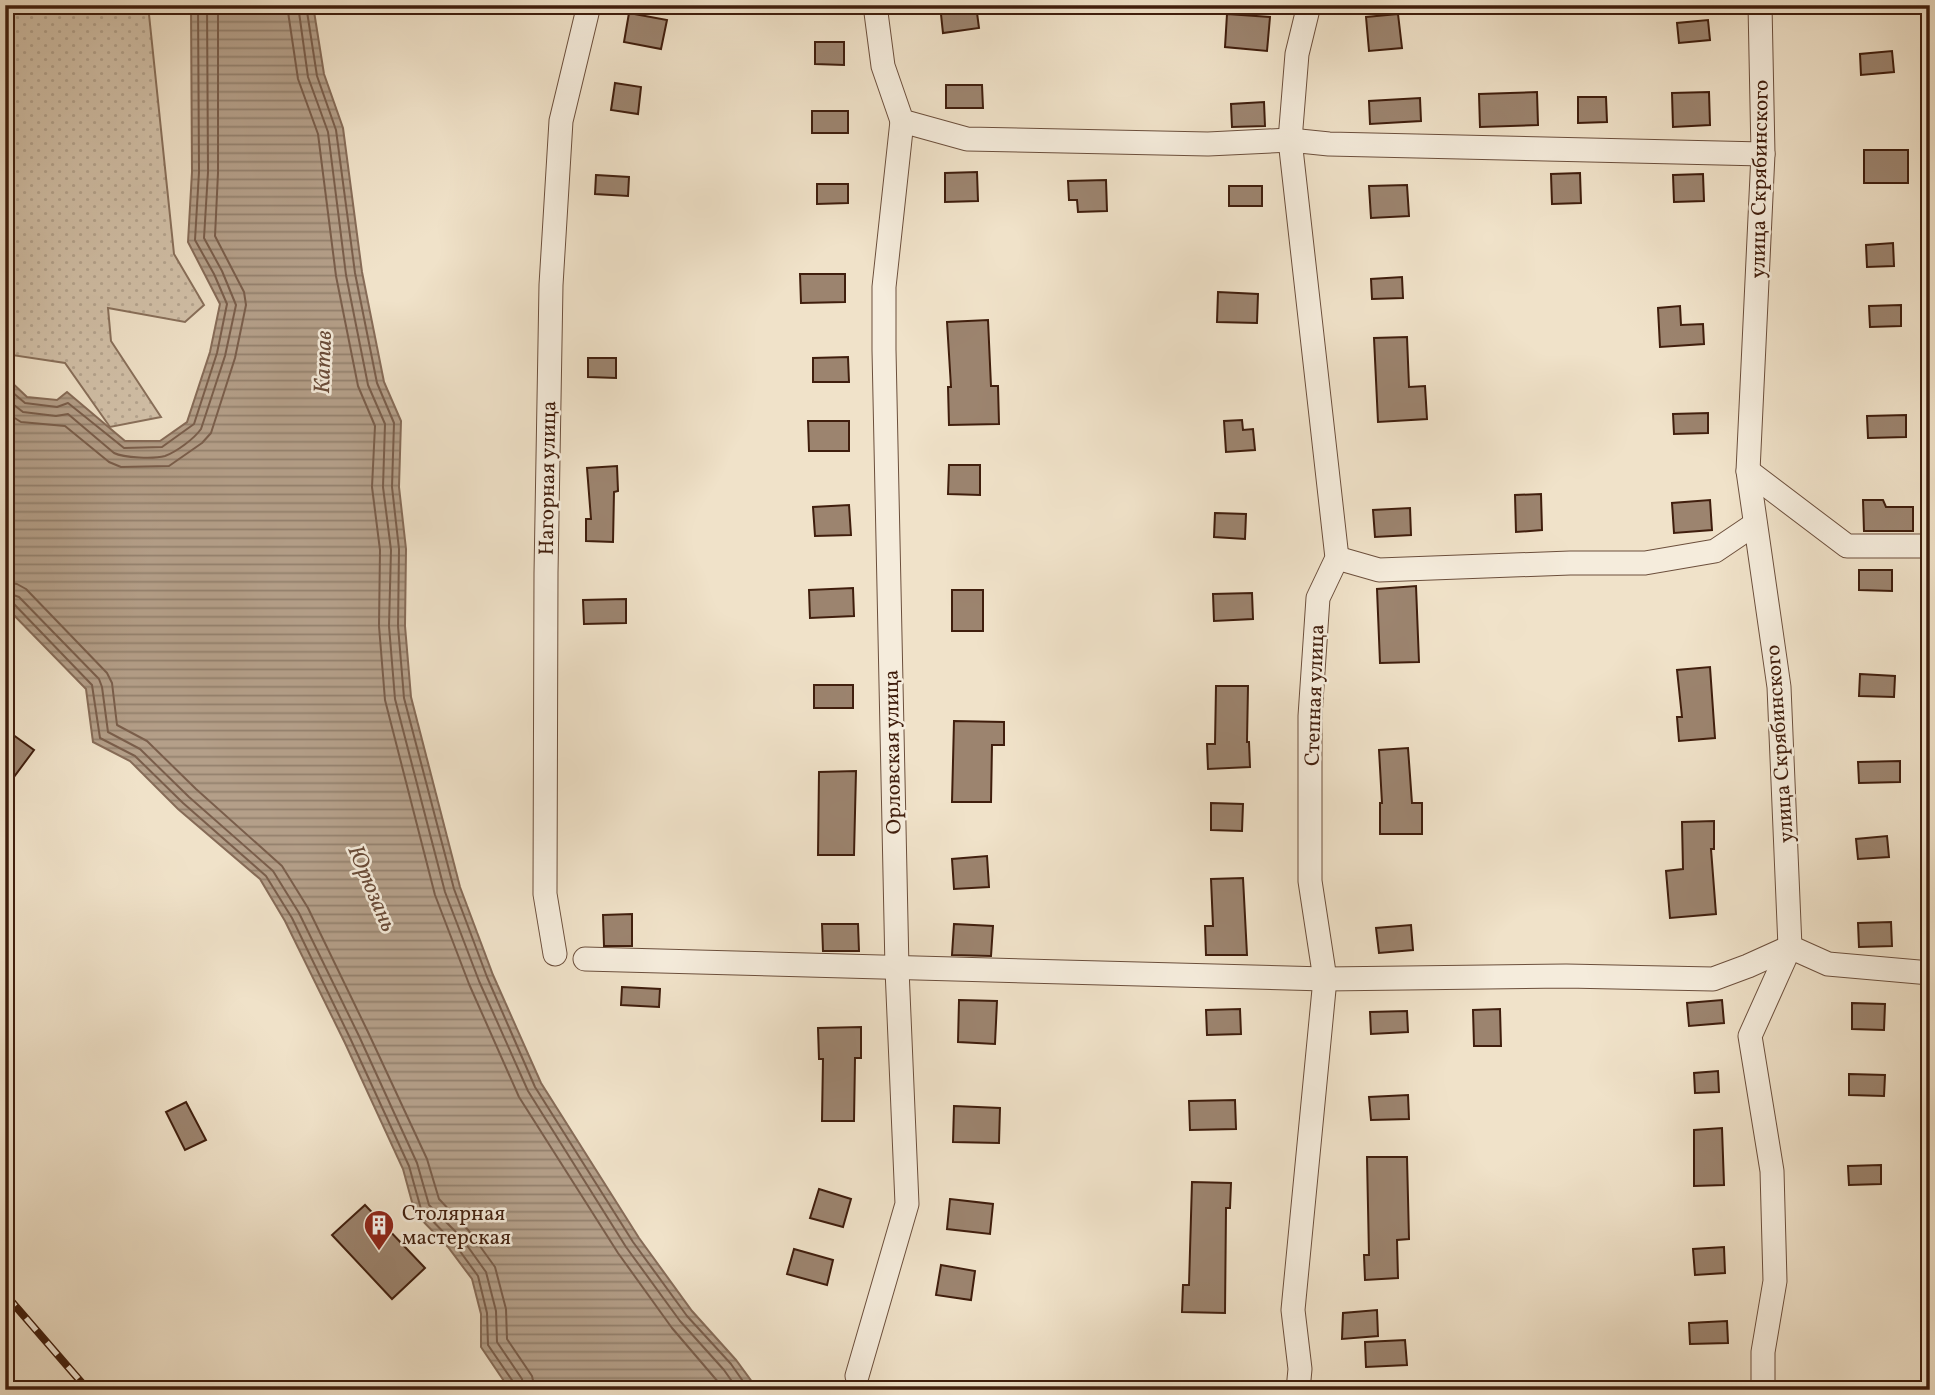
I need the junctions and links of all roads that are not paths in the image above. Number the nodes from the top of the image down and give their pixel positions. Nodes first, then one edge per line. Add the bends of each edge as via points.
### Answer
1 (589, 5) edge
2 (875, 5) edge
3 (1309, 5) edge
4 (1760, 5) edge
5 (902, 121) junction
6 (1290, 141) junction
7 (1763, 154) junction
8 (1748, 471) junction
9 (1755, 524) junction
10 (1930, 546) edge
11 (1337, 558) junction
12 (1790, 947) junction
13 (555, 954) dead end
14 (586, 959) dead end
15 (897, 969) junction
16 (1930, 973) edge
17 (1325, 979) junction
18 (858, 1376) dead end
19 (1298, 1390) edge
20 (1763, 1390) edge

1 - 13 street, Нагорная улица via 561,121 551,285 545,894
2 - 5 street via 883,66
3 - 6 street via 1297,54
4 - 7 street, улица Скрябинского
5 - 6 street via 967,139 1208,144
5 - 15 street, Орловская улица via 884,287
6 - 7 street
6 - 11 street
7 - 8 street, улица Скрябинского
8 - 9 street, улица Скрябинского
8 - 10 street via 1847,546
9 - 11 street via 1715,551 1645,563 1379,570
9 - 12 street, улица Скрябинского via 1779,687
11 - 17 street, Степная улица via 1318,598 1310,716 1310,881
12 - 16 street via 1828,964
12 - 17 street via 1713,979
12 - 20 street, улица Скрябинского via 1750,1036 1772,1171 1774,1281 1763,1352
14 - 15 street
15 - 17 street
15 - 18 street, Орловская улица via 907,1204
17 - 19 street, Степная улица via 1293,1310

